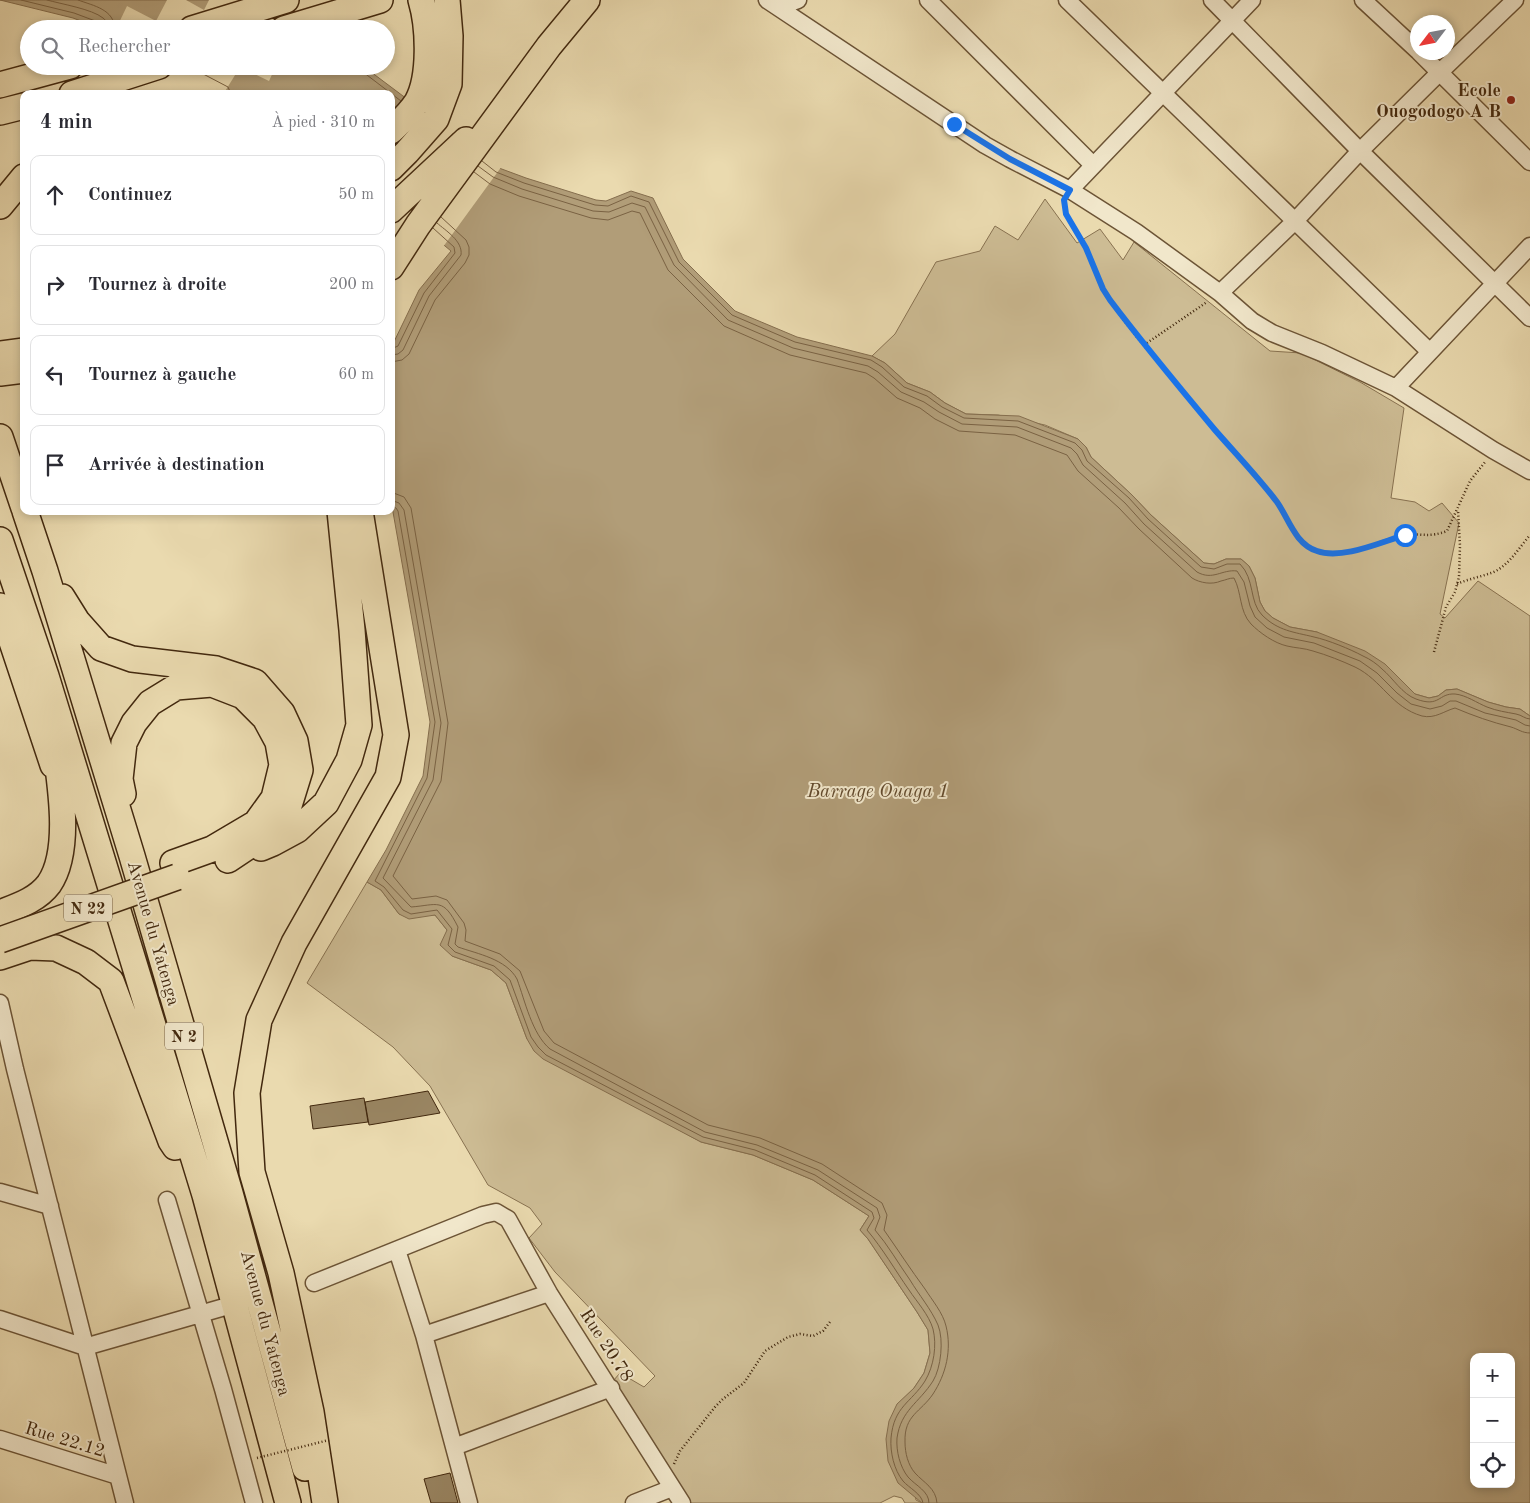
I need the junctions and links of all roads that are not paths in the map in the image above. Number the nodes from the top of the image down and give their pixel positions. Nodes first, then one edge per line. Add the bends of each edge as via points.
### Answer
1 (380, 0) edge
2 (447, 0) edge
3 (587, 0) edge
4 (798, 0) edge
5 (928, 0) edge
6 (1067, 0) edge
7 (1212, 0) edge
8 (1252, 0) edge
9 (1364, 0) edge
10 (1515, 0) edge
11 (278, 2) edge
12 (422, 3) edge
13 (773, 4) edge
14 (221, 20) edge
15 (314, 20) edge
16 (1232, 21) junction
17 (1410, 44) edge
18 (1427, 60) edge
19 (1440, 72) junction
20 (37, 75) edge
21 (132, 75) edge
22 (0, 85) edge
23 (85, 90) edge
24 (1162, 93) junction
25 (20, 107) edge
26 (0, 112) edge
27 (395, 127) edge
28 (469, 145) junction
29 (1360, 152) junction
30 (1530, 162) edge
31 (395, 164) edge
32 (1093, 165) junction
33 (20, 182) edge
34 (1070, 190) junction
35 (0, 206) edge
36 (395, 206) edge
37 (1295, 221) junction
38 (1530, 246) edge
39 (395, 261) edge
40 (1495, 283) junction
41 (1220, 293) junction
42 (1530, 318) edge
43 (1430, 352) junction
44 (1396, 388) junction
45 (0, 437) edge
46 (1530, 471) edge
47 (20, 498) edge
48 (26, 515) edge
49 (340, 515) edge
50 (361, 515) edge
51 (0, 540) edge
52 (45, 571) junction
53 (0, 576) edge
54 (0, 606) edge
55 (46, 676) junction
56 (60, 788) junction
57 (132, 856) junction
58 (228, 860) junction
59 (175, 870) junction
60 (0, 913) edge
61 (0, 927) edge
62 (0, 940) edge
63 (0, 957) edge
64 (0, 1002) edge
65 (8, 1067) edge
66 (0, 1192) edge
67 (205, 1195) junction
68 (167, 1200) dead end
69 (50, 1206) junction
70 (396, 1250) junction
71 (314, 1283) dead end
72 (550, 1293) junction
73 (235, 1304) junction
74 (201, 1314) junction
75 (0, 1319) edge
76 (424, 1335) junction
77 (85, 1347) junction
78 (610, 1388) junction
79 (0, 1439) edge
80 (454, 1447) junction
81 (118, 1476) junction
82 (669, 1482) junction
83 (125, 1503) edge
84 (254, 1503) edge
85 (288, 1503) edge
86 (315, 1503) edge
87 (324, 1503) edge
88 (469, 1503) edge
89 (634, 1503) edge
90 (682, 1503) edge

1 - 15 main road
2 - 31 main road via 449,84 436,119
3 - 28 main road
4 - 13 street
5 - 32 street
6 - 24 street
7 - 16 street
8 - 16 street
9 - 17 street
10 - 19 street
11 - 14 main road
12 - 27 main road via 427,43 425,81 417,102
13 - 34 street via 985,145
16 - 24 street
16 - 29 street
18 - 19 street
19 - 29 street
19 - 30 street
20 - 22 main road
21 - 23 main road
24 - 32 street
24 - 37 street
25 - 26 main road
28 - 36 main road
28 - 39 main road
29 - 37 street
29 - 40 street
32 - 34 street
33 - 35 main road
34 - 41 street via 1136,232
37 - 41 street
37 - 43 street
38 - 40 street
40 - 42 street
40 - 43 street
41 - 44 street via 1252,321 1272,333
43 - 44 street
44 - 46 street
45 - 47 main road, Avenue du Yatenga / N 2
48 - 52 main road, Avenue du Yatenga / N 2
49 - 58 main road via 359,725 349,760 326,803 297,830 274,843
50 - 87 main road via 396,735 388,777 294,943 258,1020 247,1093 252,1172 281,1273 311,1412
51 - 55 main road, Avenue du Yatenga / N 2
52 - 57 main road, Avenue du Yatenga / N 2
52 - 58 main road via 77,621 101,648 132,659 216,669 255,682 282,713 295,741 300,770 287,812 265,835
53 - 55 main road
54 - 56 main road
55 - 56 main road
55 - 67 main road, Avenue du Yatenga / N 2
56 - 60 main road via 63,833 58,865 48,884 28,902
57 - 59 main road via 120,779 124,743 134,723 150,703 176,687 212,684 243,696 265,718 278,742 282,765 274,798 256,823
57 - 86 main road, Avenue du Yatenga / N 2 via 230,1193
58 - 59 main road
59 - 61 main road, N 22 via 87,892
59 - 62 main road, N 22, bridge
63 - 67 main road via 30,947 56,948 86,962 111,981 171,1141
64 - 65 street
65 - 69 street
66 - 69 street
67 - 73 main road, Avenue du Yatenga / N 2
68 - 74 street
69 - 77 street
70 - 71 street
70 - 72 street, Rue 20.78 via 496,1212 508,1219
70 - 76 street
72 - 76 street
72 - 78 street, Rue 20.78
73 - 74 street
73 - 85 main road, Avenue du Yatenga / N 2
74 - 77 street
74 - 84 street
75 - 77 street
76 - 80 street
77 - 81 street
78 - 80 street
78 - 82 street, Rue 20.78
79 - 81 street, Rue 22.12
80 - 88 street
81 - 83 street
82 - 89 street
82 - 90 street, Rue 20.78

